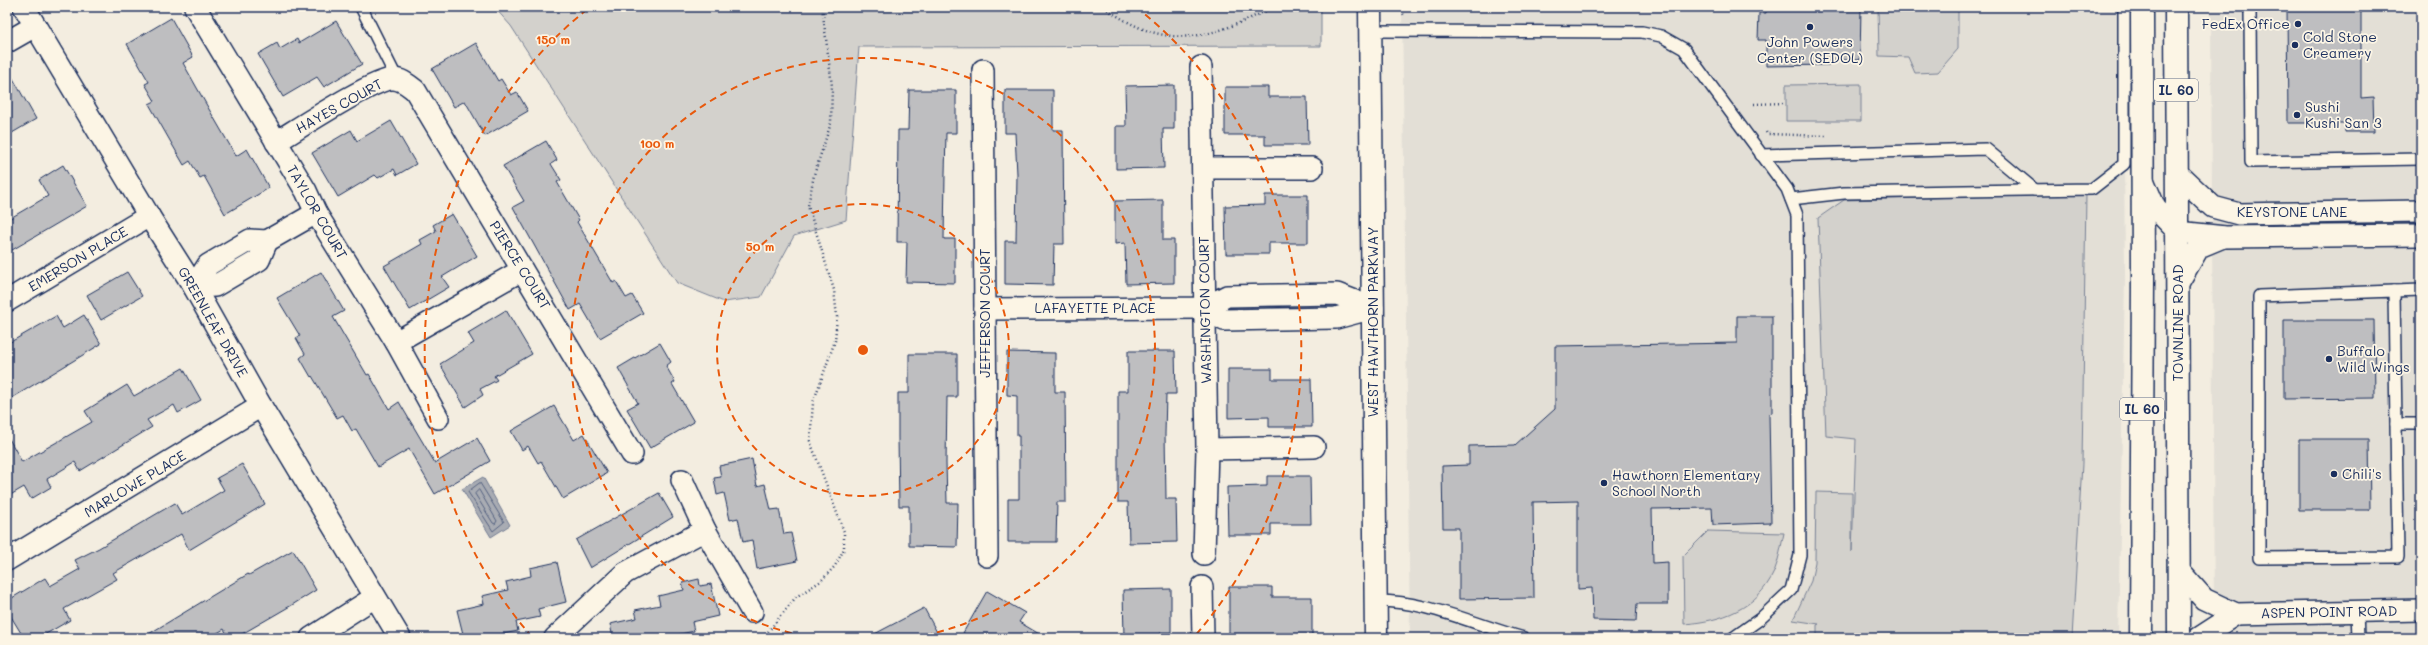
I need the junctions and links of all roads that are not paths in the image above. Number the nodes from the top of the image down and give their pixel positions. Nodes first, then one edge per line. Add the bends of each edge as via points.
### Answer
1 (24, 7) edge
2 (195, 7) edge
3 (361, 7) edge
4 (1370, 7) edge
5 (2124, 7) edge
6 (2142, 7) edge
7 (2176, 7) edge
8 (2250, 7) edge
9 (35, 26) junction
10 (1370, 31) junction
11 (7, 42) edge
12 (1201, 67) dead end
13 (983, 70) dead end
14 (400, 80) junction
15 (276, 142) junction
16 (1761, 155) junction
17 (2421, 159) edge
18 (1204, 168) junction
19 (1312, 168) dead end
20 (2177, 173) junction
21 (2143, 180) junction
22 (2035, 190) junction
23 (1791, 199) junction
24 (2421, 211) edge
25 (316, 213) junction
26 (149, 216) junction
27 (2178, 232) junction
28 (2421, 235) edge
29 (2225, 237) junction
30 (522, 270) junction
31 (2178, 283) junction
32 (194, 287) junction
33 (2394, 290) junction
34 (2421, 290) edge
35 (7, 301) edge
36 (1204, 308) junction
37 (1373, 308) junction
38 (986, 309) junction
39 (396, 342) junction
40 (262, 406) junction
41 (438, 418) dead end
42 (2396, 424) junction
43 (2421, 424) edge
44 (1314, 447) dead end
45 (1207, 449) junction
46 (632, 454) dead end
47 (682, 480) dead end
48 (705, 530) junction
49 (1204, 554) dead end
50 (987, 556) dead end
51 (7, 560) edge
52 (2180, 572) junction
53 (1202, 587) dead end
54 (375, 597) junction
55 (1375, 601) junction
56 (2421, 610) edge
57 (2358, 611) junction
58 (752, 612) dead end
59 (2236, 614) junction
60 (311, 638) edge
61 (400, 638) edge
62 (555, 638) edge
63 (1203, 638) edge
64 (1376, 638) edge
65 (1524, 638) edge
66 (1733, 638) edge
67 (2141, 638) edge
68 (2179, 638) edge
69 (2199, 638) edge
70 (2358, 638) edge

1 - 9 street, GREENLEAF DRIVE
2 - 15 street, TAYLOR COURT
3 - 14 lane
4 - 10 main road, WEST HAWTHORN PARKWAY
5 - 22 lane via 2124,164 2092,189
6 - 21 main road, IL 60
7 - 20 main road, TOWNLINE ROAD / IL 60
8 - 17 lane via 2251,162
9 - 11 street
9 - 26 street, GREENLEAF DRIVE
10 - 16 lane via 1642,32 1661,36 1684,49
10 - 37 main road, WEST HAWTHORN PARKWAY
12 - 18 street, WASHINGTON COURT
13 - 38 street, JEFFERSON COURT
14 - 15 street, HAYES COURT via 386,79 354,95
14 - 30 street, PIERCE COURT via 415,90
15 - 25 street, TAYLOR COURT via 306,191
16 - 22 lane via 1986,149
16 - 23 lane via 1787,189
18 - 19 street
18 - 36 street, WASHINGTON COURT
20 - 24 street, KEYSTONE LANE via 2212,207 2239,214
20 - 27 main road, TOWNLINE ROAD / IL 60
21 - 27 street via 2155,208
21 - 67 main road, IL 60
22 - 23 lane via 1844,193
23 - 66 lane via 1797,215 1800,555 1791,590 1760,619
25 - 32 street via 267,241 259,260 215,286
25 - 39 street, TAYLOR COURT
26 - 32 street, GREENLEAF DRIVE
26 - 35 street, EMERSON PLACE
27 - 29 street, KEYSTONE LANE
27 - 31 main road, TOWNLINE ROAD / IL 60
28 - 29 street, KEYSTONE LANE
29 - 31 street, KEYSTONE LANE via 2199,247
30 - 39 street
30 - 46 street, PIERCE COURT
31 - 52 main road, TOWNLINE ROAD / IL 60
32 - 40 street, GREENLEAF DRIVE
33 - 34 lane
33 - 42 lane
33 - 42 lane via 2258,296 2259,558 2398,557
36 - 37 street via 1224,320 1336,318
36 - 38 street, LAFAYETTE PLACE
36 - 45 street, WASHINGTON COURT
37 - 55 main road, WEST HAWTHORN PARKWAY
38 - 50 street, JEFFERSON COURT
39 - 41 street, TAYLOR COURT
40 - 51 street, MARLOWE PLACE
40 - 54 street, GREENLEAF DRIVE
42 - 43 lane
44 - 45 street
45 - 49 street, WASHINGTON COURT
47 - 48 street
48 - 58 street
48 - 62 street via 625,573
52 - 59 street, ASPEN POINT ROAD via 2204,599
52 - 68 main road, TOWNLINE ROAD / IL 60
53 - 63 street
54 - 60 street
54 - 61 street, GREENLEAF DRIVE
55 - 64 main road, WEST HAWTHORN PARKWAY
55 - 65 lane via 1398,601 1423,607
56 - 57 street, ASPEN POINT ROAD
57 - 59 street, ASPEN POINT ROAD
57 - 70 lane
59 - 69 street

